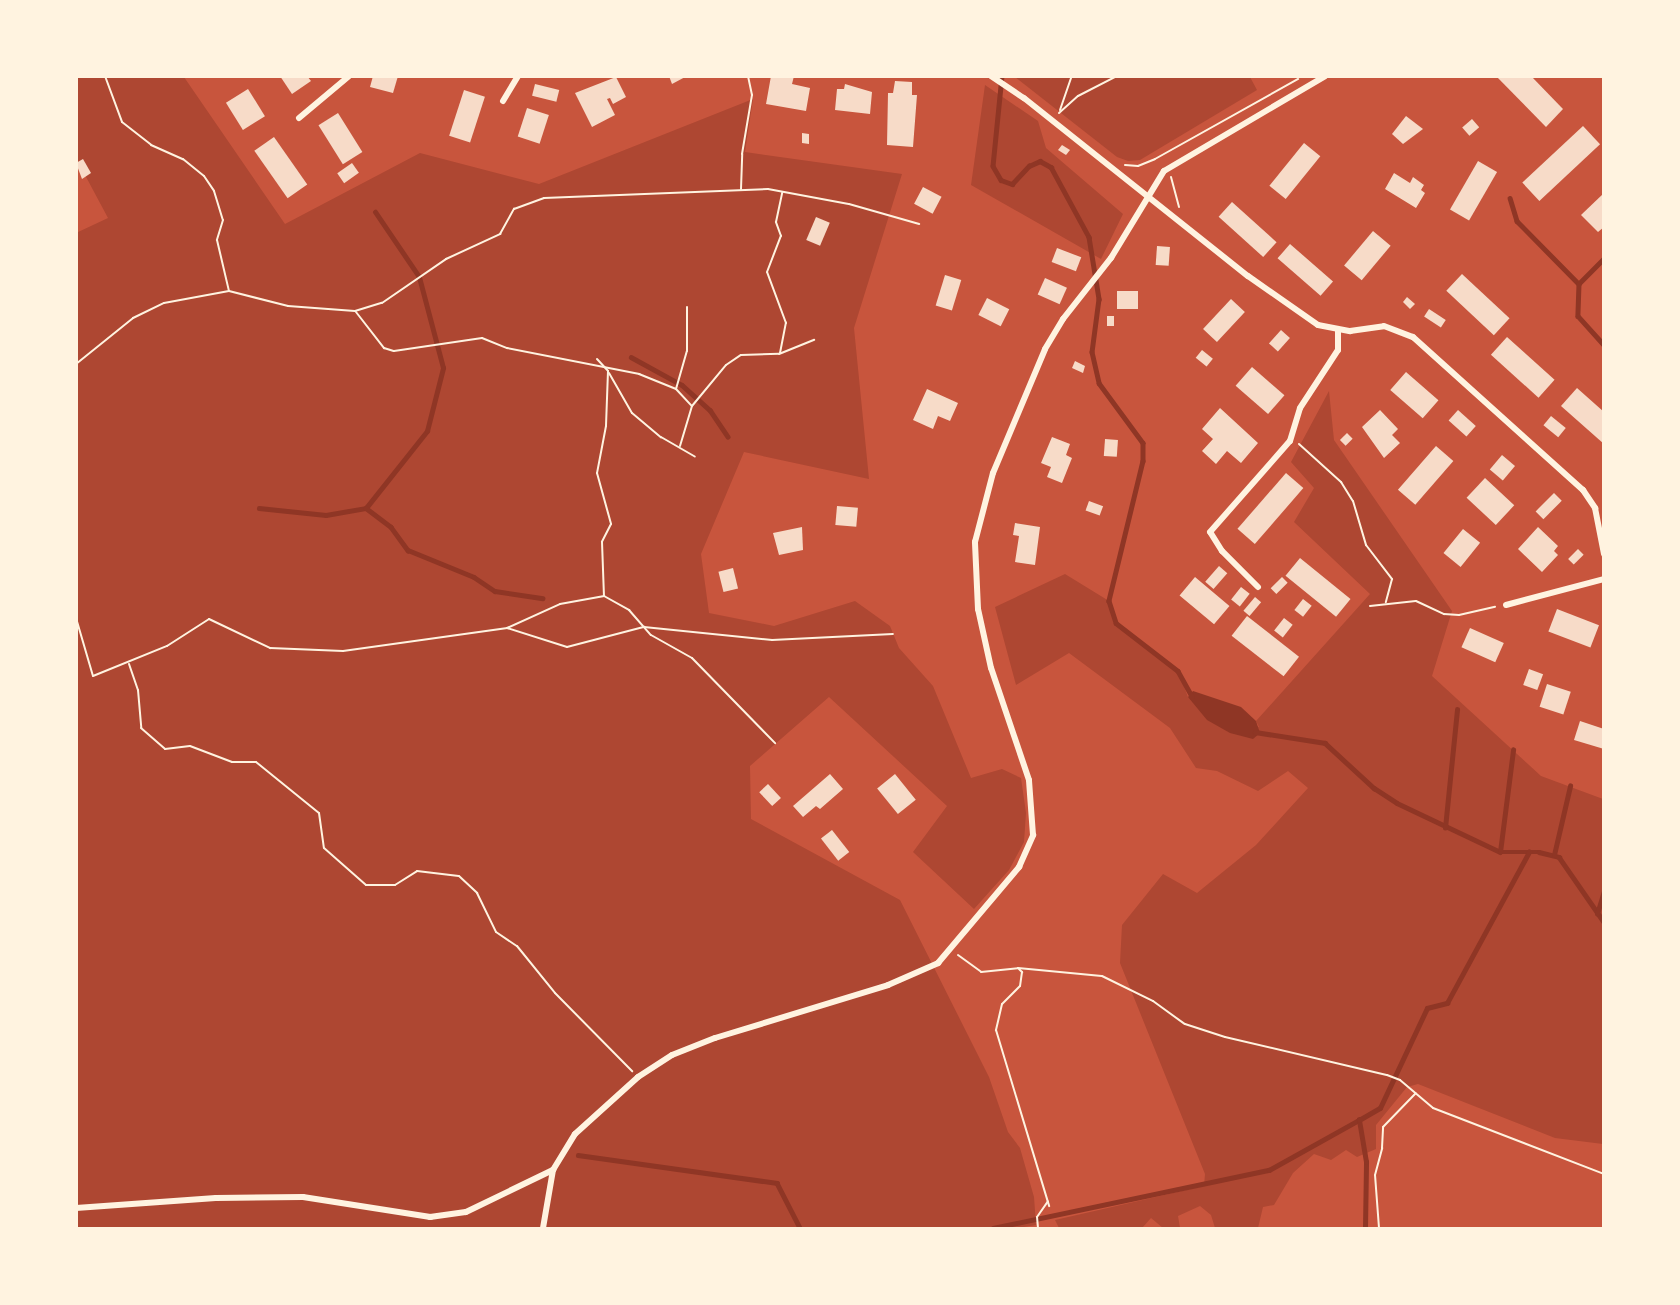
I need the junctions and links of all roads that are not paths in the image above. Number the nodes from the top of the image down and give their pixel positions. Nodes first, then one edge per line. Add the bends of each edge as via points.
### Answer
1 (349, 76) edge
2 (518, 76) edge
3 (991, 76) edge
4 (1325, 76) edge
5 (503, 101) dead end
6 (299, 118) dead end
7 (1147, 195) junction
8 (1338, 330) junction
9 (1604, 554) edge
10 (1604, 579) edge
11 (1258, 587) dead end
12 (1506, 605) road end
13 (553, 1170) junction
14 (76, 1208) edge
15 (543, 1228) edge

1 - 6 street
2 - 5 street
3 - 7 street
4 - 7 street via 1164,171
7 - 8 street via 1248,276 1318,325
7 - 13 street via 1100,273 1045,349 980,514 975,542 978,609 991,668 1029,780 1033,835 1019,867 953,949 912,977 724,1034 672,1055 638,1077 575,1134
8 - 9 street via 1384,326 1413,337 1583,490 1594,508
8 - 11 street via 1338,350 1300,408 1292,435 1210,532 1222,551
10 - 12 street
13 - 14 street via 466,1212 430,1217 303,1197 216,1198
13 - 15 street

